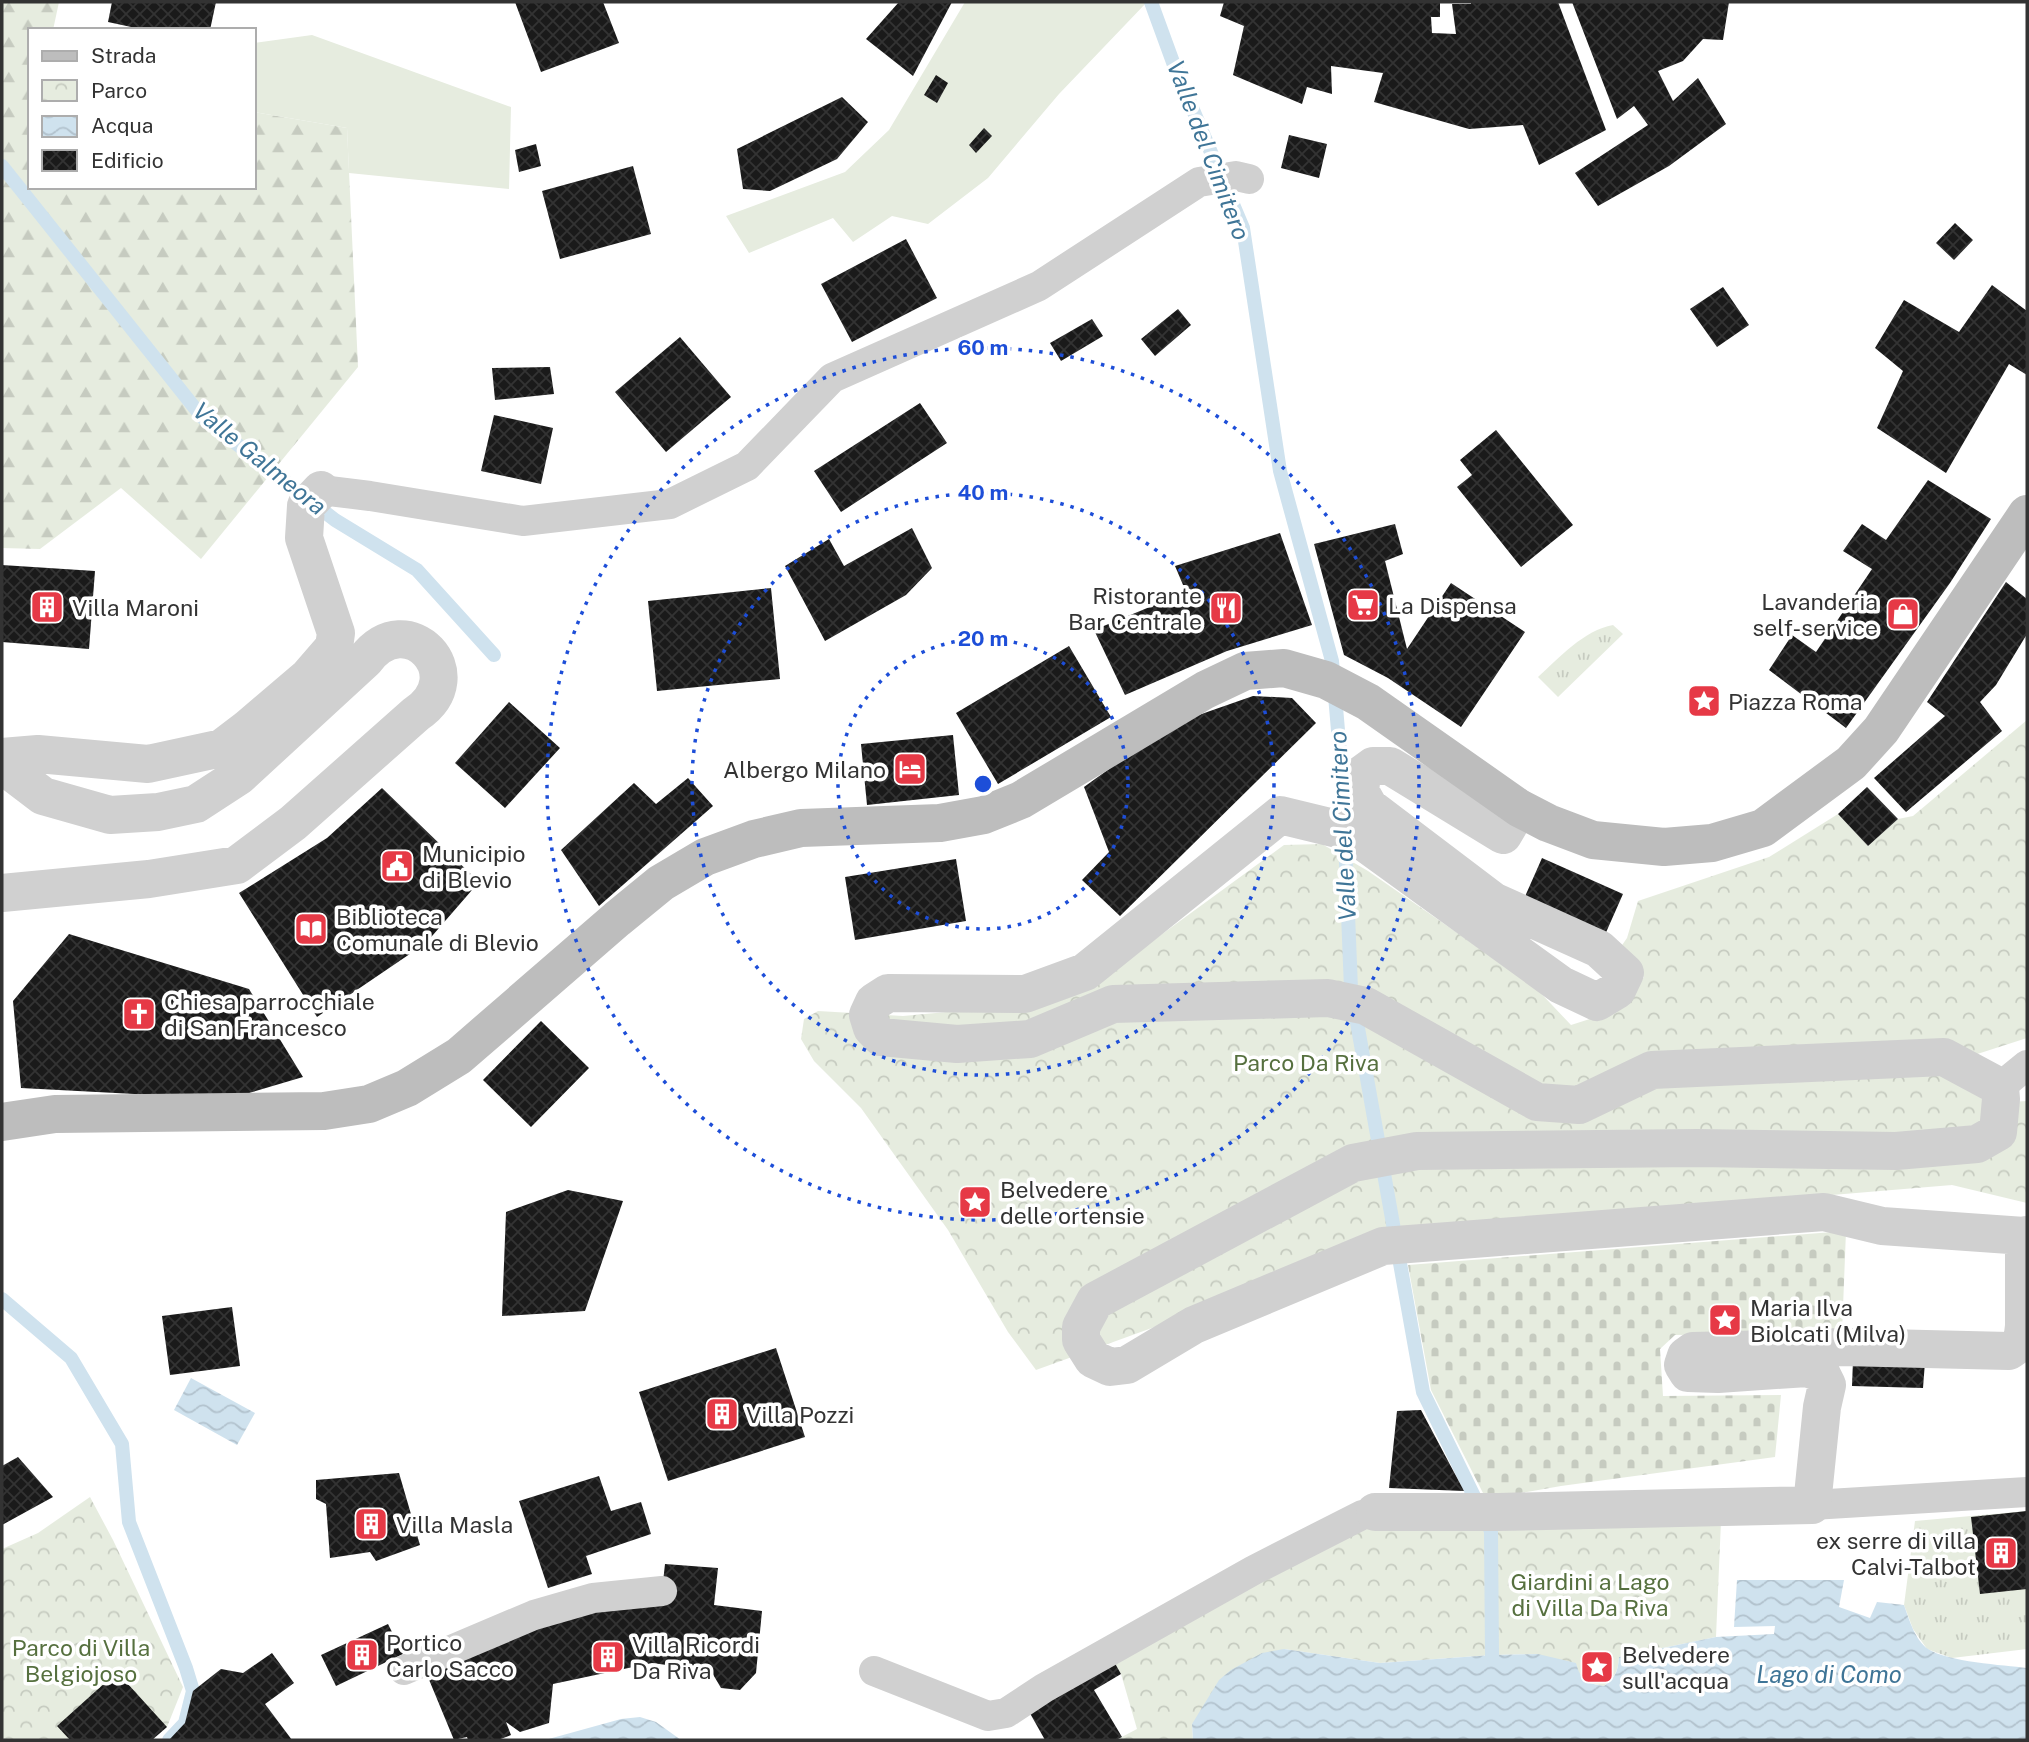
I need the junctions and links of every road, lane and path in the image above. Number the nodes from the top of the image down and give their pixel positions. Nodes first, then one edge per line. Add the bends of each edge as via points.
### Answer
1 (1243, 178) dead end
2 (313, 498) joint
3 (2027, 514) edge
4 (2, 757) edge
5 (2, 765) edge
6 (1519, 808) junction
7 (2, 893) edge
8 (2013, 1076) edge
9 (2, 1122) edge
10 (2026, 1235) edge
11 (2027, 1492) edge
12 (1812, 1505) junction
13 (1375, 1512) joint
14 (662, 1591) dead end
15 (404, 1670) dead end
16 (874, 1671) dead end

1 - 2 lane via 1199,182 1039,286 832,379 747,466 670,504 523,521 370,496
2 - 4 street via 304,538 336,633 334,647 308,677 247,729 222,748 148,764 38,754
3 - 6 main road via 1881,730 1851,763 1763,828 1712,843 1664,847 1593,840
5 - 7 street via 43,796 110,815 196,804 239,776 384,642 411,640 423,646 438,669 439,682 427,706 293,823 237,864 149,879
6 - 8 street via 1503,835 1390,766 1373,766 1362,774 1360,791 1369,807 1493,901 1599,949 1625,973 1617,990 1597,1002 1561,985 1336,829 1280,815 1085,972 1025,994 888,993 874,1002 869,1014 872,1028 881,1037 957,1044 1030,1039 1113,1004 1328,998 1366,1006 1536,1102 1579,1105 1652,1070 1944,1057
6 - 9 main road via 1340,687 1284,668 1245,671 1021,800 984,815 940,823 801,828 705,857 652,890 460,1056 407,1088 369,1104 324,1111 55,1114
8 - 10 street via 2001,1099 1998,1132 1977,1144 1896,1151 1417,1151 1353,1163 1096,1301 1082,1327 1081,1340 1093,1359 1110,1367 1128,1365 1194,1325 1395,1245 1824,1212 1882,1226
10 - 12 street via 2022,1342 2009,1351 1843,1347 1693,1351 1686,1356 1683,1365 1688,1373 1807,1368 1821,1373 1827,1385
11 - 12 lane
12 - 13 street
13 - 16 lane via 1254,1570 1006,1713 988,1716
14 - 15 lane via 593,1598 534,1615

